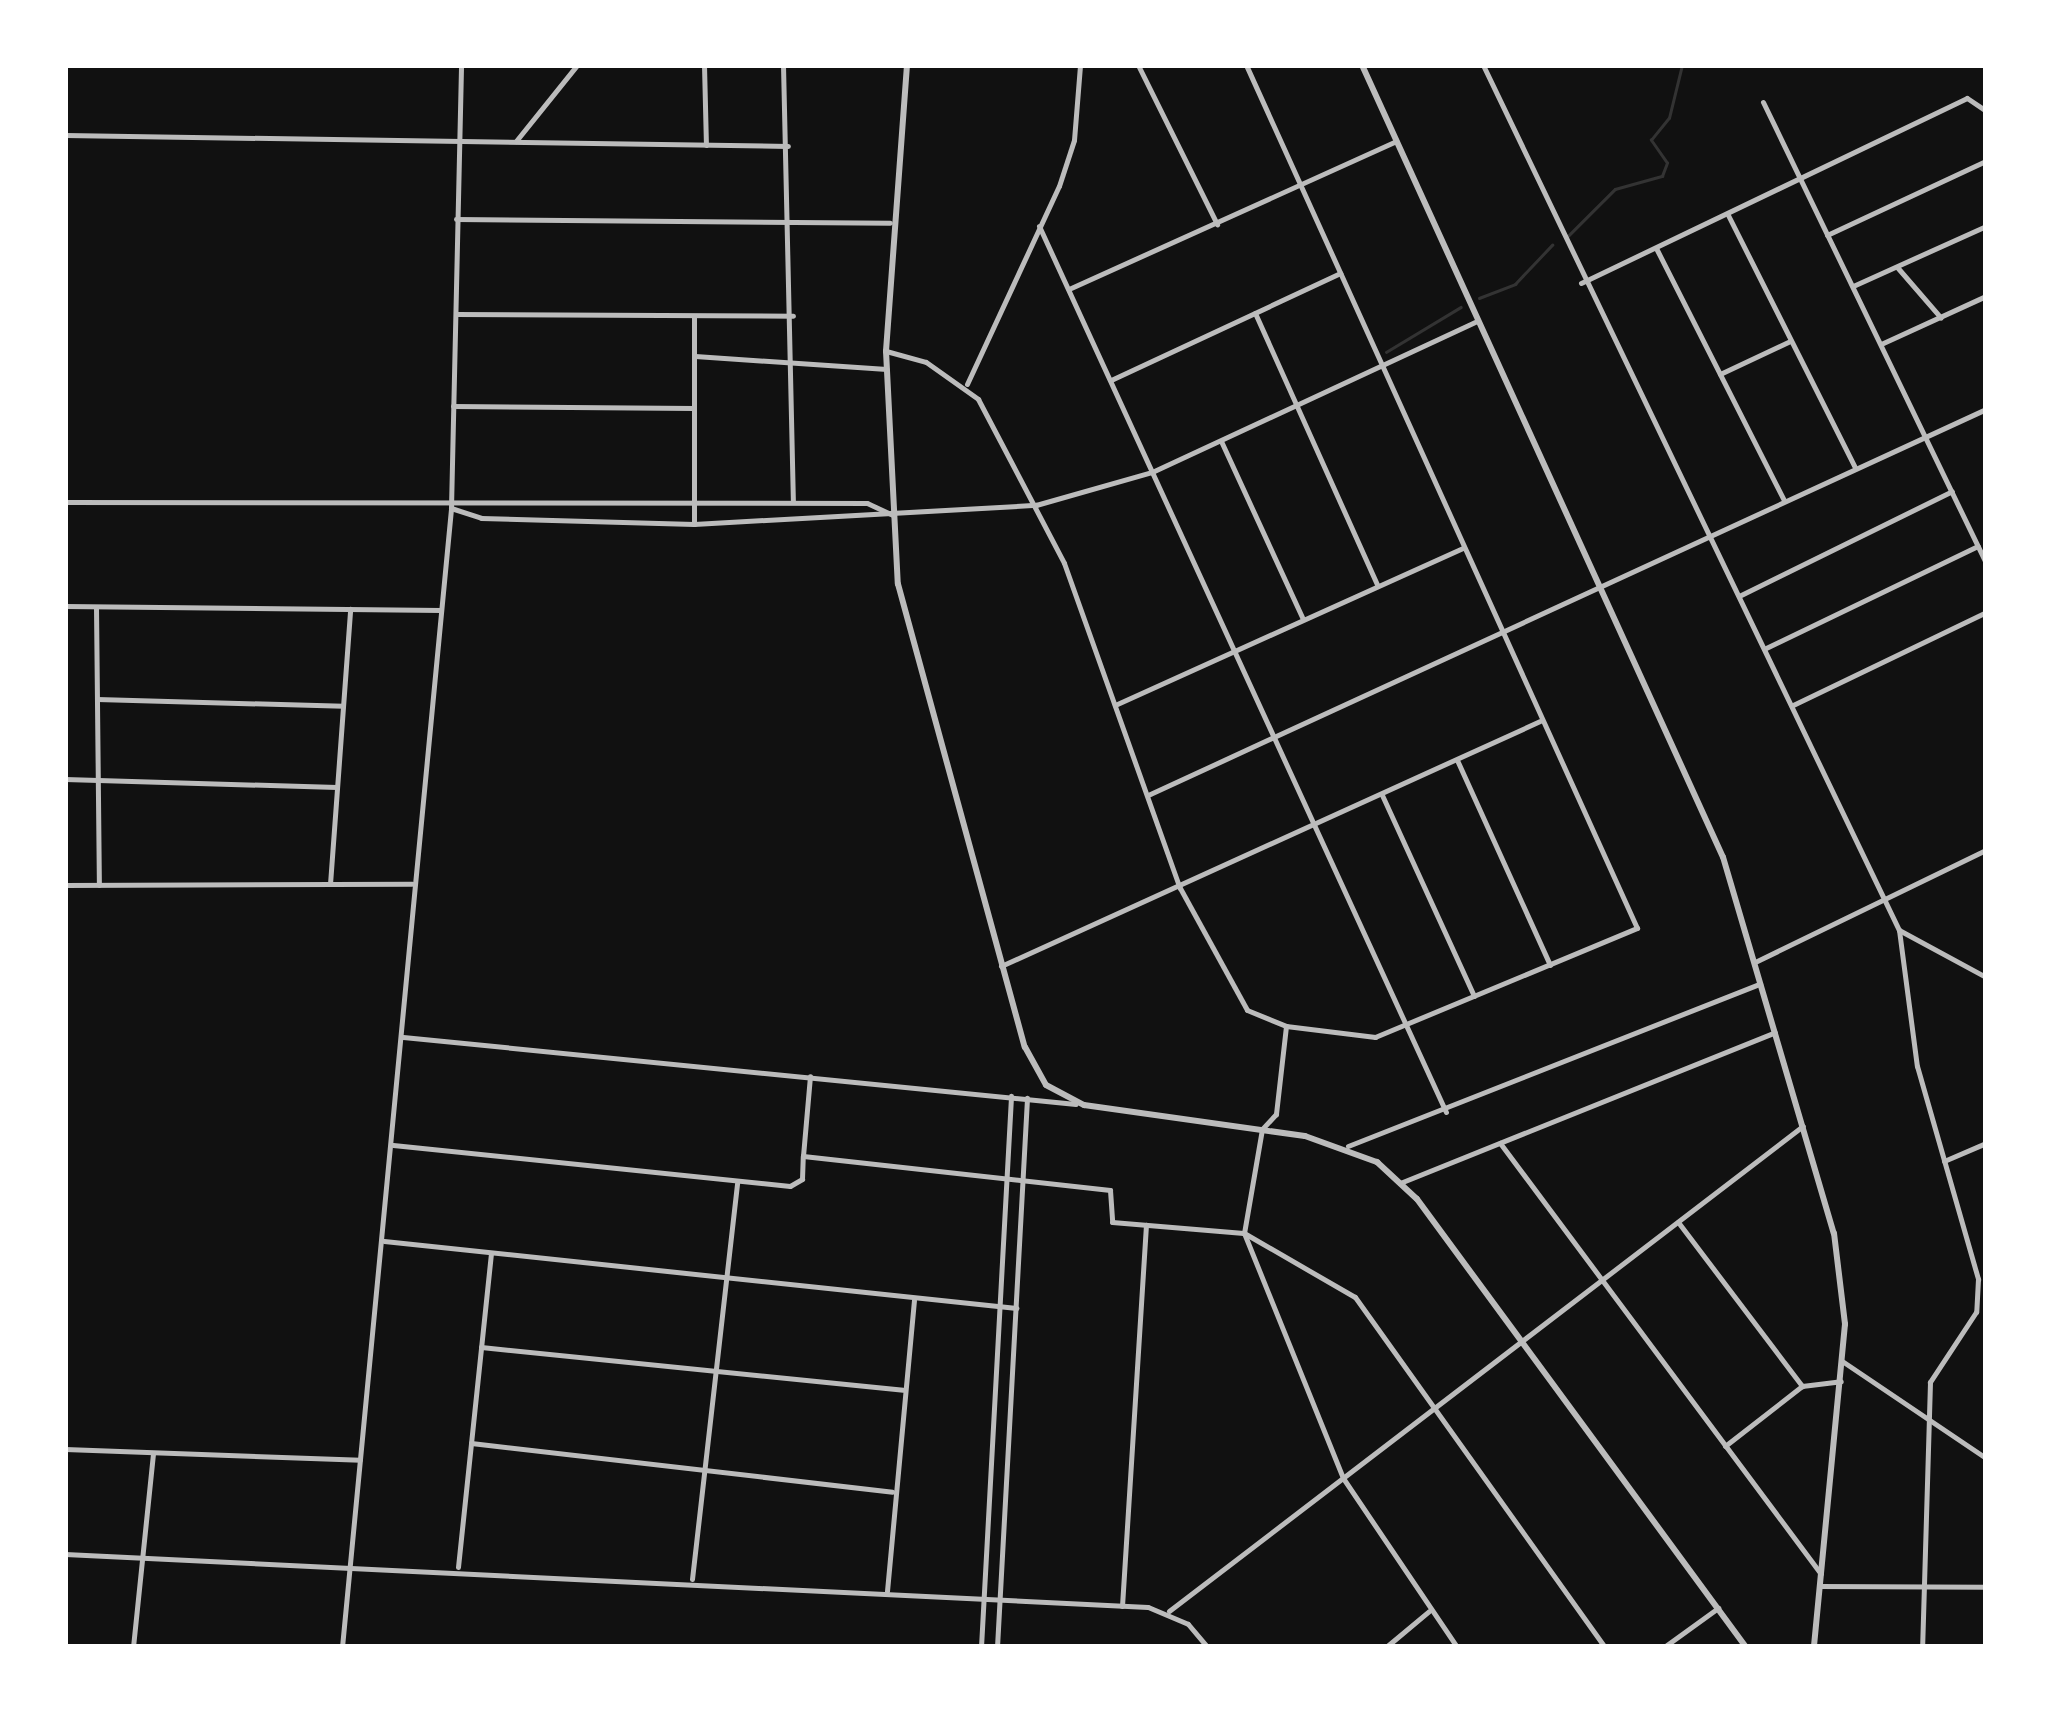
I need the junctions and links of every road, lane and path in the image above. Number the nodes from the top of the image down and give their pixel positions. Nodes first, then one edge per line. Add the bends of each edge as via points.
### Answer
1 (460, 65) edge
2 (577, 65) edge
3 (704, 65) edge
4 (783, 65) edge
5 (907, 65) edge
6 (1080, 65) edge
7 (1138, 65) edge
8 (1246, 65) edge
9 (1362, 65) edge
10 (1482, 65) edge
11 (1763, 102) dead end
12 (1986, 111) edge
13 (65, 135) edge
14 (457, 136) junction
15 (1396, 141) junction
16 (516, 142) junction
17 (706, 145) junction
18 (788, 146) junction
19 (1986, 161) edge
20 (1798, 182) junction
21 (1302, 186) junction
22 (1728, 215) junction
23 (456, 219) junction
24 (791, 222) junction
25 (890, 222) junction
26 (1217, 224) junction
27 (1039, 226) junction
28 (1986, 226) edge
29 (1827, 235) junction
30 (1656, 248) junction
31 (1896, 266) junction
32 (1340, 273) junction
33 (1582, 283) junction
34 (1853, 286) junction
35 (1071, 288) junction
36 (1986, 296) edge
37 (1255, 313) junction
38 (455, 314) junction
39 (793, 316) junction
40 (694, 317) junction
41 (1941, 318) junction
42 (1478, 320) junction
43 (1791, 341) junction
44 (1881, 344) junction
45 (886, 351) junction
46 (694, 356) junction
47 (796, 358) junction
48 (1381, 367) junction
49 (887, 368) junction
50 (1720, 374) junction
51 (1111, 380) junction
52 (966, 385) junction
53 (454, 406) junction
54 (1297, 406) junction
55 (694, 408) junction
56 (1985, 411) edge
57 (1926, 435) junction
58 (1221, 441) junction
59 (1855, 467) junction
60 (1152, 472) junction
61 (1952, 491) junction
62 (1784, 500) junction
63 (65, 502) edge
64 (793, 503) junction
65 (694, 506) junction
66 (1036, 506) junction
67 (451, 508) junction
68 (896, 516) junction
69 (694, 524) junction
70 (1712, 535) junction
71 (1978, 546) junction
72 (1462, 548) junction
73 (1986, 562) edge
74 (1600, 585) junction
75 (1377, 586) junction
76 (1740, 595) junction
77 (65, 606) edge
78 (96, 607) junction
79 (350, 609) junction
80 (441, 610) junction
81 (1986, 612) edge
82 (1303, 618) junction
83 (1500, 634) junction
84 (1766, 648) junction
85 (1231, 650) junction
86 (97, 699) junction
87 (1115, 705) junction
88 (1794, 705) junction
89 (343, 706) junction
90 (1541, 720) junction
91 (1274, 740) junction
92 (1457, 760) junction
93 (65, 779) edge
94 (98, 780) junction
95 (337, 786) junction
96 (1382, 794) junction
97 (1148, 795) junction
98 (1312, 827) junction
99 (1986, 850) edge
100 (330, 884) junction
101 (413, 884) junction
102 (99, 885) junction
103 (65, 886) edge
104 (1180, 888) junction
105 (1889, 903) junction
106 (1899, 930) junction
107 (1754, 963) junction
108 (1001, 966) junction
109 (1550, 966) junction
110 (1986, 977) edge
111 (1760, 984) junction
112 (1474, 998) junction
113 (1286, 1026) junction
114 (1402, 1028) junction
115 (1774, 1032) junction
116 (403, 1038) junction
117 (810, 1076) junction
118 (1011, 1096) junction
119 (1027, 1098) junction
120 (1084, 1104) junction
121 (1446, 1112) junction
122 (1803, 1126) junction
123 (1262, 1130) junction
124 (1500, 1144) junction
125 (1986, 1144) edge
126 (393, 1145) junction
127 (1348, 1146) junction
128 (803, 1156) junction
129 (1944, 1161) junction
130 (1006, 1180) junction
131 (1022, 1182) junction
132 (737, 1183) junction
133 (1400, 1183) junction
134 (1678, 1222) junction
135 (1146, 1225) junction
136 (1244, 1234) junction
137 (384, 1241) junction
138 (491, 1254) junction
139 (727, 1279) junction
140 (1602, 1280) junction
141 (914, 1300) junction
142 (999, 1307) junction
143 (1016, 1308) junction
144 (1524, 1343) junction
145 (481, 1347) junction
146 (1842, 1361) junction
147 (715, 1376) junction
148 (1841, 1382) junction
149 (1802, 1386) junction
150 (903, 1390) junction
151 (1441, 1407) junction
152 (1929, 1420) junction
153 (471, 1443) junction
154 (1725, 1446) junction
155 (65, 1450) edge
156 (153, 1453) junction
157 (1986, 1458) edge
158 (360, 1460) junction
159 (704, 1469) junction
160 (1343, 1478) junction
161 (892, 1492) junction
162 (65, 1554) edge
163 (140, 1556) junction
164 (351, 1562) junction
165 (458, 1568) junction
166 (1821, 1574) junction
167 (692, 1578) junction
168 (1820, 1586) junction
169 (1986, 1587) edge
170 (1930, 1588) junction
171 (887, 1591) junction
172 (986, 1598) junction
173 (1004, 1598) junction
174 (1122, 1606) junction
175 (1718, 1608) junction
176 (1429, 1611) junction
177 (1169, 1612) junction
178 (1390, 1645) edge
179 (133, 1647) edge
180 (342, 1647) edge
181 (981, 1647) edge
182 (997, 1647) edge
183 (1207, 1647) edge
184 (1457, 1647) edge
185 (1606, 1647) edge
186 (1664, 1647) edge
187 (1746, 1647) edge
188 (1814, 1647) edge
189 (1922, 1647) edge

1 - 14 street
2 - 16 street
3 - 17 street
4 - 18 street
5 - 25 street
6 - 27 street via 1074,140
7 - 26 street
8 - 21 street
9 - 15 street
10 - 33 street
11 - 20 street
12 - 20 street via 1967,98
13 - 14 street
14 - 16 street
14 - 23 street
15 - 21 street
15 - 42 street
16 - 17 street
17 - 18 street
18 - 24 street
19 - 29 street
20 - 22 street
20 - 29 street
21 - 26 street
21 - 32 street
22 - 30 street
22 - 43 street
23 - 24 street
23 - 38 street
24 - 25 street
24 - 39 street
25 - 45 street
26 - 35 street
27 - 35 street
27 - 52 street
28 - 31 street
29 - 34 street
30 - 33 street
30 - 50 street
31 - 34 street
31 - 41 street
32 - 37 street
32 - 48 street
33 - 70 street
34 - 44 street
35 - 51 street
36 - 41 street
37 - 51 street
37 - 54 street
38 - 40 street
38 - 53 street
39 - 40 street
39 - 47 street
40 - 46 street
41 - 44 street
42 - 48 street
42 - 74 street
43 - 50 street
43 - 59 street
44 - 57 street
45 - 49 street
45 - 52 street
46 - 47 street
46 - 55 street
47 - 49 street
47 - 64 street
48 - 54 street
48 - 72 street
49 - 68 street
50 - 62 street
51 - 60 street
52 - 66 street
53 - 55 street
53 - 67 street
54 - 58 street
54 - 75 street
55 - 65 street
56 - 57 street
57 - 59 street
57 - 61 street
58 - 60 street
58 - 82 street
59 - 62 street
60 - 66 street
60 - 85 street
61 - 71 street
61 - 76 street
62 - 70 street
63 - 67 street
64 - 65 street
64 - 68 street via 867,503
65 - 67 street
65 - 69 street
66 - 68 street
66 - 87 street
67 - 69 street via 481,518
67 - 80 street
68 - 69 street
68 - 108 street via 898,584
70 - 74 street
70 - 76 street
71 - 73 street
71 - 84 street
72 - 75 street
72 - 83 street
74 - 83 street
74 - 107 street via 1722,857
75 - 82 street
76 - 84 street
77 - 78 street
78 - 79 street
78 - 86 street
79 - 80 street
79 - 89 street
80 - 101 street
81 - 88 street
82 - 85 street
83 - 90 street
83 - 91 street
84 - 88 street
85 - 87 street
85 - 91 street
86 - 89 street
86 - 94 street
87 - 97 street
88 - 105 street
89 - 95 street
90 - 92 street
90 - 109 street via 1638,928
91 - 97 street
91 - 98 street
92 - 96 street
92 - 109 street
93 - 94 street
94 - 95 street
94 - 102 street
95 - 100 street
96 - 98 street
96 - 112 street
97 - 104 street
98 - 104 street
98 - 114 street
99 - 105 street
100 - 101 street
100 - 102 street
101 - 116 street
102 - 103 street
104 - 108 street
104 - 113 street via 1248,1010
105 - 106 street
105 - 107 street
106 - 110 street
106 - 129 street via 1917,1066
107 - 111 street
108 - 120 street via 1046,1085
109 - 112 street
111 - 115 street
111 - 121 street
112 - 114 street
113 - 114 street via 1374,1036
113 - 123 street via 1276,1114
114 - 121 street
115 - 122 street
115 - 124 street
116 - 117 street
116 - 126 street
117 - 118 street
117 - 128 street
118 - 119 street
118 - 130 street
119 - 120 street
119 - 131 street
120 - 123 street
121 - 127 street
122 - 134 street
122 - 146 street via 1840,1260
123 - 127 street
123 - 136 street
124 - 133 street
124 - 140 street
125 - 129 street
126 - 132 street
126 - 137 street
127 - 133 street
128 - 130 street
128 - 132 street via 802,1179 790,1186
129 - 152 street via 1978,1294 1930,1382
130 - 131 street
130 - 142 street
131 - 135 street via 1110,1190 1112,1222
131 - 143 street
132 - 139 street
133 - 144 street
134 - 140 street
134 - 149 street
135 - 136 street
135 - 174 street
136 - 151 street via 1355,1298
136 - 160 street
137 - 138 street
137 - 158 street
138 - 139 street
138 - 145 street
139 - 141 street
139 - 147 street
140 - 144 street
140 - 154 street
141 - 142 street
141 - 150 street
142 - 143 street
142 - 172 street
143 - 173 street
144 - 151 street
144 - 175 street
145 - 147 street
145 - 153 street
146 - 148 street
146 - 152 street
147 - 150 street
147 - 159 street
148 - 149 street
148 - 166 street
149 - 154 street
150 - 161 street
151 - 160 street
151 - 185 street
152 - 157 street
152 - 170 street
153 - 159 street
153 - 165 street
154 - 166 street
155 - 156 street
156 - 158 street
156 - 163 street
158 - 164 street
159 - 161 street
159 - 167 street
160 - 176 street
160 - 177 street
161 - 171 street
162 - 163 street
163 - 164 street
163 - 179 street
164 - 165 street
164 - 180 street
165 - 167 street
166 - 168 street
167 - 171 street
168 - 170 street
168 - 188 street
169 - 170 street
170 - 189 street
171 - 172 street
172 - 173 street
172 - 181 street
173 - 174 street
173 - 182 street
174 - 177 street
175 - 186 street
175 - 187 street
176 - 178 street
176 - 184 street
177 - 183 street

